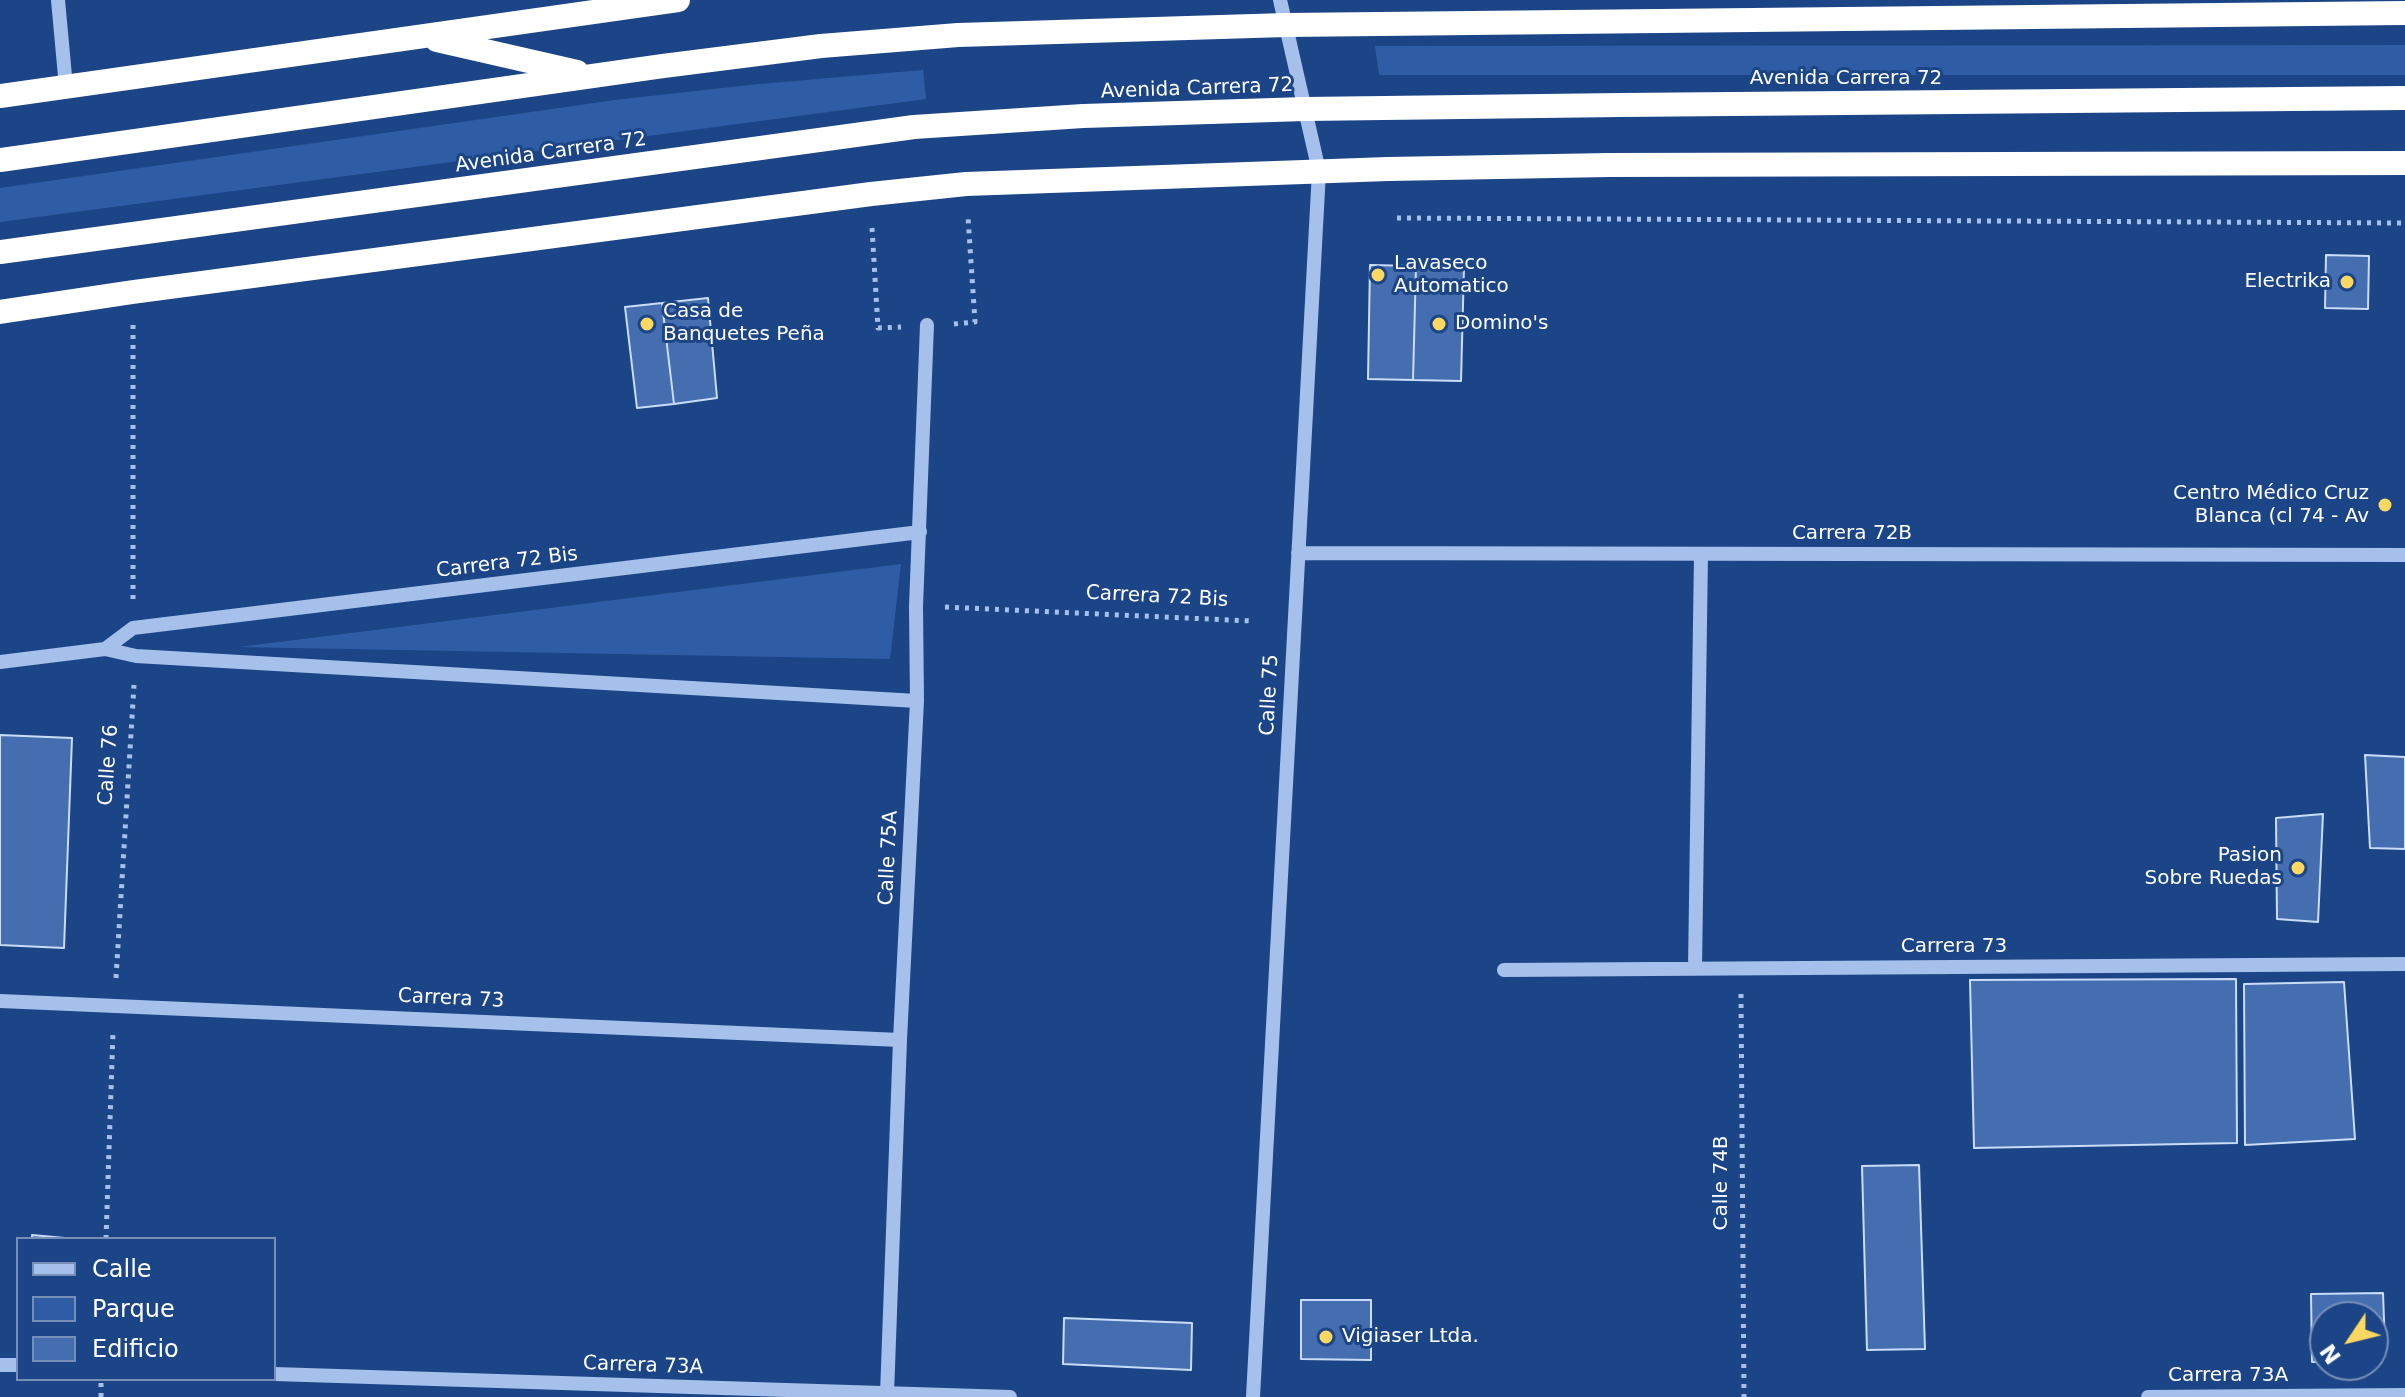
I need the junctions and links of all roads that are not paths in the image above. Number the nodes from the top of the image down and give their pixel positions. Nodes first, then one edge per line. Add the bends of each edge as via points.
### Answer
1 (58, 0) edge
2 (678, 0) edge
3 (1280, 0) edge
4 (1989, 0) edge
5 (2405, 13) edge
6 (1933, 18) junction
7 (1286, 25) junction
8 (423, 37) junction
9 (592, 76) junction
10 (66, 87) junction
11 (0, 96) edge
12 (2405, 98) edge
13 (1305, 109) junction
14 (0, 160) edge
15 (2405, 163) edge
16 (1319, 171) junction
17 (0, 252) edge
18 (0, 312) edge
19 (927, 325) road end
20 (920, 532) junction
21 (1298, 553) junction
22 (1701, 554) junction
23 (2405, 555) edge
24 (105, 649) junction
25 (0, 662) edge
26 (917, 701) junction
27 (2405, 964) edge
28 (1695, 968) junction
29 (1504, 970) dead end
30 (0, 1001) edge
31 (900, 1040) junction
32 (276, 1374) edge
33 (887, 1394) junction
34 (2405, 1395) edge
35 (1010, 1397) edge
36 (1253, 1397) edge
37 (2148, 1397) edge

1 - 10 street
2 - 8 highway
3 - 7 street, Calle 75
4 - 6 highway
5 - 6 highway
6 - 7 highway
7 - 9 highway via 958,35 821,46
7 - 13 street, Calle 75
8 - 9 highway
8 - 10 highway
9 - 14 highway
10 - 11 highway
12 - 13 highway, Avenida Carrera 72
13 - 16 street, Calle 75
13 - 17 highway, Avenida Carrera 72 via 914,127
15 - 16 highway
16 - 18 highway via 966,184 871,194
16 - 21 street, Calle 75
19 - 20 street, Calle 75A
20 - 24 street, Carrera 72 Bis via 133,628
20 - 26 street, Calle 75A
21 - 22 street, Carrera 72B
21 - 36 street, Calle 75
22 - 23 street, Carrera 72B
22 - 28 street
24 - 25 street, Carrera 72 Bis
24 - 26 street, Carrera 72 Bis via 136,656
26 - 31 street, Calle 75A
27 - 28 street, Carrera 73
28 - 29 street, Carrera 73
30 - 31 street, Carrera 73
31 - 33 street, Calle 75A
32 - 33 street, Carrera 73A
33 - 35 street, Carrera 73A
34 - 37 street, Carrera 73A

